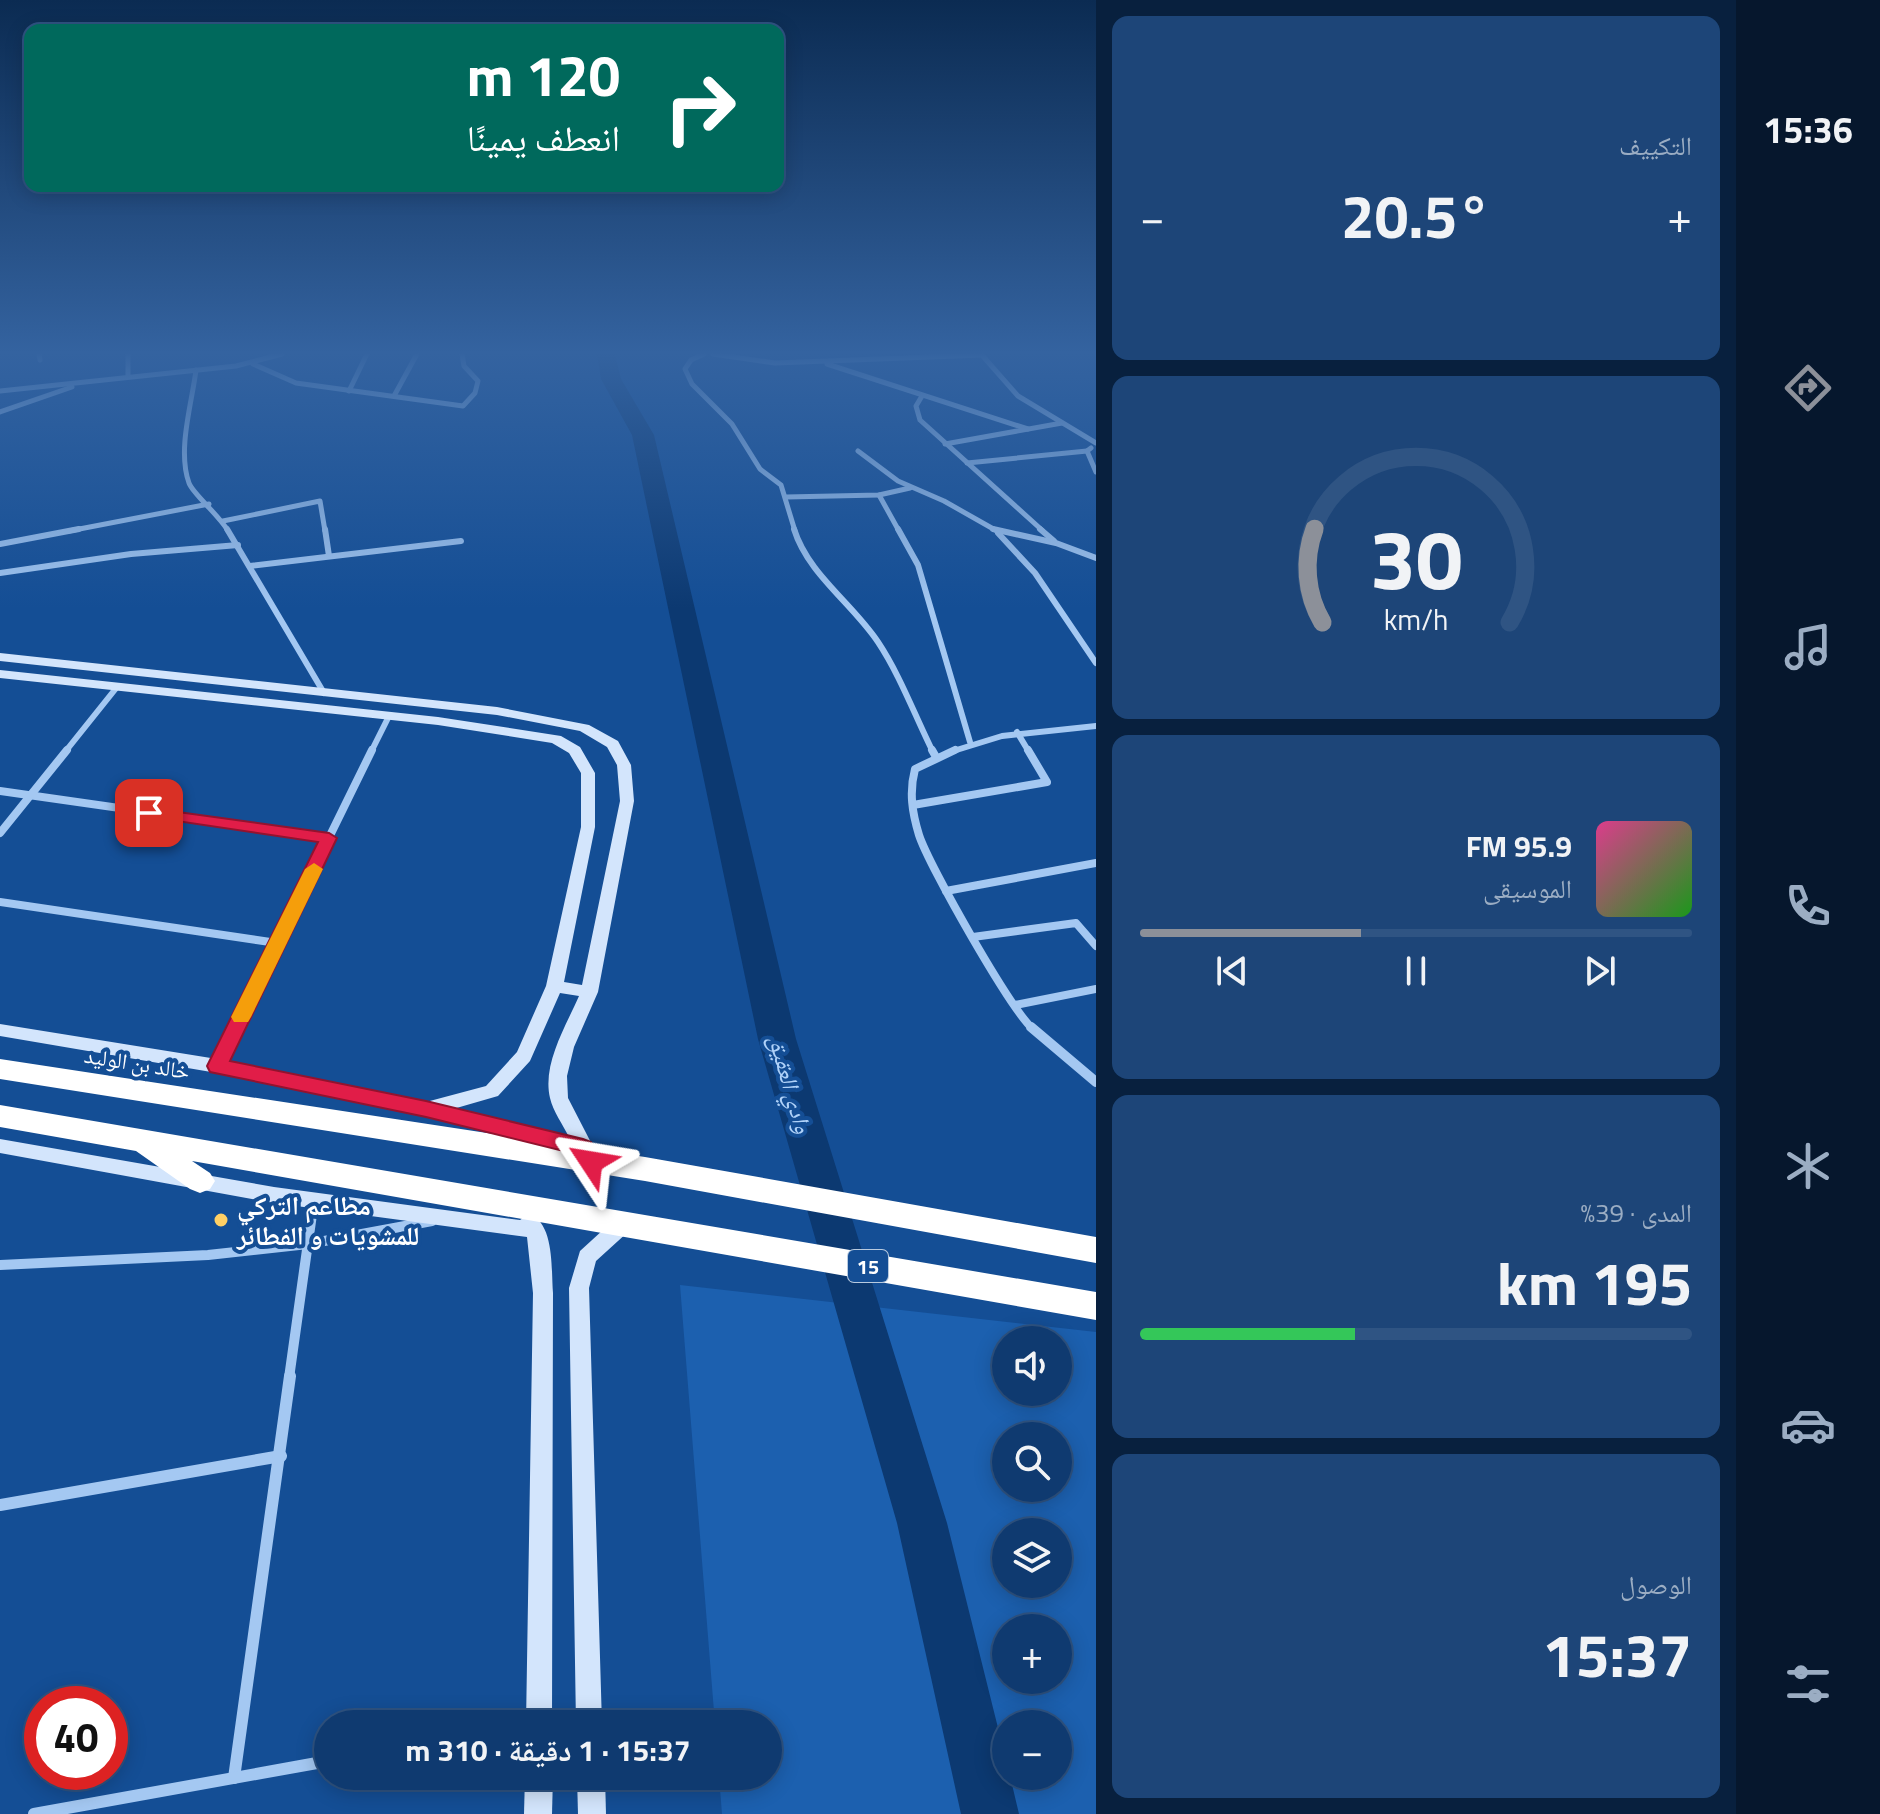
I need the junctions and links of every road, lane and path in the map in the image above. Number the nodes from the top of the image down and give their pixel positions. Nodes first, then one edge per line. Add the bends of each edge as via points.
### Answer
1 (187, 439) edge
2 (739, 439) edge
3 (939, 439) edge
4 (975, 439) edge
5 (1096, 443) edge
6 (945, 444) junction
7 (858, 451) dead end
8 (1087, 451) junction
9 (967, 463) junction
10 (1096, 472) edge
11 (910, 488) junction
12 (879, 495) junction
13 (786, 497) junction
14 (209, 504) junction
15 (223, 521) junction
16 (997, 531) junction
17 (461, 541) dead end
18 (1056, 543) junction
19 (0, 544) edge
20 (238, 545) junction
21 (329, 556) junction
22 (1096, 558) edge
23 (250, 566) junction
24 (0, 573) edge
25 (0, 657) edge
26 (1096, 663) edge
27 (52, 664) junction
28 (0, 674) edge
29 (42, 679) junction
30 (117, 687) junction
31 (324, 693) junction
32 (389, 716) junction
33 (1096, 726) edge
34 (1017, 732) junction
35 (970, 742) junction
36 (936, 757) junction
37 (0, 791) edge
38 (30, 796) junction
39 (913, 805) junction
40 (0, 833) edge
41 (329, 838) junction
42 (1096, 863) edge
43 (946, 891) junction
44 (0, 902) edge
45 (973, 937) junction
46 (277, 943) junction
47 (1096, 946) edge
48 (555, 986) junction
49 (1096, 989) edge
50 (589, 992) junction
51 (1015, 1005) junction
52 (0, 1030) edge
53 (217, 1066) junction
54 (0, 1069) edge
55 (1084, 1073) junction
56 (1096, 1074) edge
57 (1096, 1082) edge
58 (426, 1109) junction
59 (0, 1116) edge
60 (139, 1140) junction
61 (0, 1146) edge
62 (587, 1155) junction
63 (200, 1181) junction
64 (314, 1200) junction
65 (515, 1206) junction
66 (452, 1218) junction
67 (631, 1226) junction
68 (536, 1230) junction
69 (308, 1244) junction
70 (1096, 1250) edge
71 (0, 1265) edge
72 (1096, 1306) edge
73 (281, 1456) junction
74 (0, 1505) edge
75 (538, 1710) edge
76 (589, 1710) edge
77 (314, 1764) edge
78 (234, 1778) junction
79 (539, 1790) edge
80 (591, 1790) edge
81 (34, 1814) edge
82 (538, 1814) edge
83 (592, 1814) edge

1 - 14 street via 189,485
2 - 13 street
3 - 6 street
4 - 6 street
5 - 8 street
6 - 9 street
7 - 11 street
8 - 9 street
8 - 10 street
9 - 18 street
11 - 12 street
11 - 16 street
12 - 13 street
12 - 35 street via 918,565
13 - 36 street via 810,563 880,645
14 - 15 street
14 - 19 street
15 - 20 street
15 - 21 street via 320,501
16 - 18 street
16 - 26 street via 1035,573
17 - 21 street
18 - 22 street
20 - 23 street
20 - 24 street
21 - 23 street
23 - 31 street
25 - 27 street
27 - 29 street
27 - 31 street
28 - 29 street
29 - 30 street
30 - 32 street
30 - 38 street
31 - 50 street via 557,721 613,744 624,765 627,801
32 - 41 street
32 - 48 street via 556,739 575,750 588,773 588,827
33 - 34 street
34 - 35 street
34 - 39 street via 1047,782
35 - 36 street
36 - 39 street via 915,769 909,790
37 - 38 street
38 - 40 street
38 - 41 street
39 - 43 street via 919,836
41 - 46 street
42 - 43 street
43 - 45 street
44 - 46 street
45 - 47 street via 1076,923
45 - 51 street
46 - 53 street
48 - 50 street
48 - 58 street via 524,1056 492,1091
49 - 51 street
50 - 62 street via 558,1076 559,1098
51 - 55 street via 1027,1024
52 - 53 street
53 - 58 street
54 - 62 highway, خالد بن الوليد
55 - 56 street
55 - 57 street
58 - 62 street
59 - 60 highway, 15
60 - 63 highway
60 - 65 highway, 15
61 - 63 street
62 - 70 highway, خالد بن الوليد
63 - 64 street
64 - 66 street
64 - 69 street
65 - 67 highway, 15
65 - 68 street
66 - 68 street
66 - 69 street
67 - 72 highway, 15
67 - 76 street via 587,1257 579,1288
68 - 75 street via 543,1293
69 - 71 street via 208,1255
69 - 73 street
73 - 74 street
73 - 78 street
77 - 78 street
78 - 81 street
79 - 82 street
80 - 83 street

